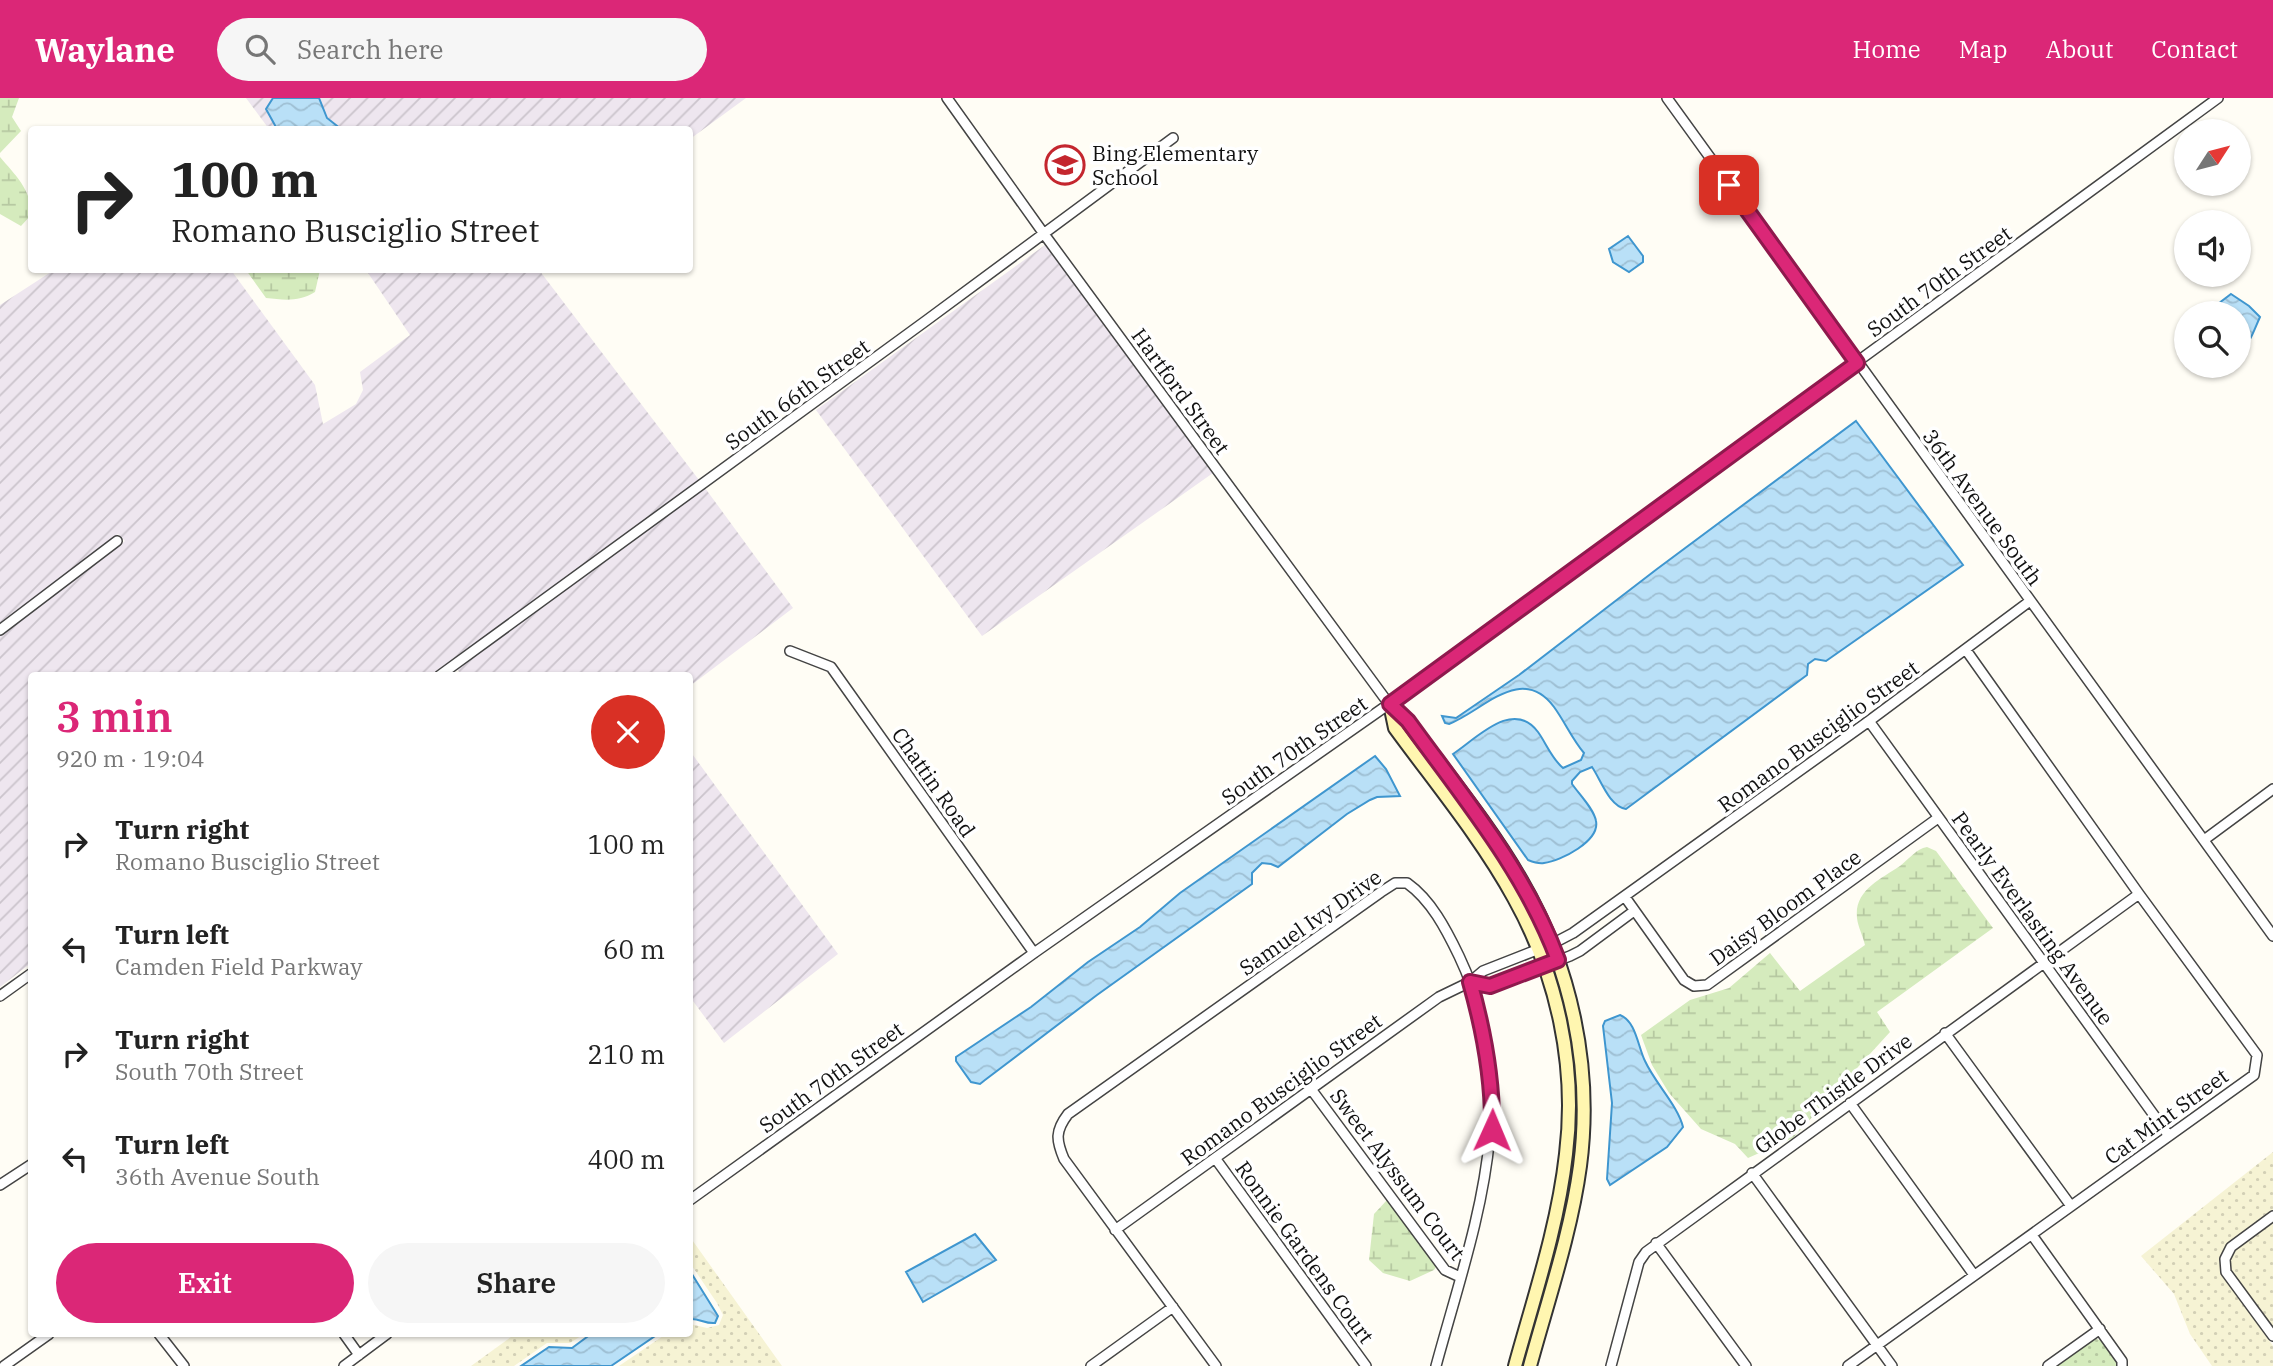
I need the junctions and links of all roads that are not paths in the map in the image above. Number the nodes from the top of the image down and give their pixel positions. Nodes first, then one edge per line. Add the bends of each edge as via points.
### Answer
1 (947, 98) edge
2 (1667, 98) edge
3 (2218, 98) edge
4 (1173, 138) dead end
5 (1044, 234) junction
6 (1857, 363) junction
7 (117, 541) dead end
8 (2030, 601) junction
9 (0, 630) edge
10 (790, 650) dead end
11 (1966, 650) junction
12 (444, 672) edge
13 (1390, 704) junction
14 (1868, 722) junction
15 (2273, 789) edge
16 (1938, 818) junction
17 (2204, 840) junction
18 (2139, 894) junction
19 (1625, 897) junction
20 (1634, 911) junction
21 (2273, 936) edge
22 (1552, 944) junction
23 (1539, 950) junction
24 (1034, 953) junction
25 (1558, 960) junction
26 (2043, 963) junction
27 (1545, 965) junction
28 (28, 976) edge
29 (1470, 982) junction
30 (0, 996) edge
31 (1945, 1033) junction
32 (1311, 1089) junction
33 (1850, 1103) junction
34 (2169, 1136) junction
35 (1215, 1158) junction
36 (28, 1167) edge
37 (1752, 1173) junction
38 (0, 1185) edge
39 (693, 1198) edge
40 (2071, 1206) junction
41 (2273, 1216) edge
42 (1115, 1230) junction
43 (2032, 1235) junction
44 (1656, 1243) junction
45 (1974, 1275) junction
46 (1460, 1277) junction
47 (1173, 1307) junction
48 (2100, 1328) junction
49 (2273, 1336) edge
50 (45, 1337) edge
51 (161, 1337) edge
52 (346, 1337) edge
53 (383, 1337) edge
54 (1877, 1345) junction
55 (359, 1355) junction
56 (4, 1366) edge
57 (184, 1366) edge
58 (344, 1366) edge
59 (1091, 1366) edge
60 (1216, 1366) edge
61 (1366, 1366) edge
62 (1436, 1366) edge
63 (1515, 1366) edge
64 (1530, 1366) edge
65 (1611, 1366) edge
66 (1746, 1366) edge
67 (1848, 1366) edge
68 (1892, 1366) edge
69 (2048, 1366) edge
70 (2122, 1366) edge

1 - 5 street, Hartford Street
2 - 6 street, 36th Avenue South
3 - 6 street, South 70th Street
4 - 5 street, South 66th Street
5 - 12 street, South 66th Street
5 - 13 street, Hartford Street
6 - 8 street, 36th Avenue South
6 - 13 street, South 70th Street
7 - 9 street
8 - 11 street, Romano Busciglio Street
8 - 17 street, 36th Avenue South
10 - 24 street, Chattin Road via 831,667
11 - 14 street, Romano Busciglio Street
11 - 18 street, Cat Mint Street
13 - 22 street via 1408,721 1512,865
13 - 23 street via 1395,728 1494,865
13 - 24 street, South 70th Street
14 - 16 street, Pearly Everlasting Avenue
14 - 19 street, Romano Busciglio Street
15 - 17 street
16 - 20 street, Daisy Bloom Place via 1707,985 1694,986 1684,980
16 - 26 street, Pearly Everlasting Avenue
17 - 21 street, 36th Avenue South
18 - 26 street, Globe Thistle Drive
18 - 34 street, Cat Mint Street via 2257,1055 2254,1075
19 - 20 street
19 - 22 street, Romano Busciglio Street
20 - 25 street, Romano Busciglio Street via 1580,951
22 - 23 street, Romano Busciglio Street
22 - 25 street
23 - 27 street
23 - 29 street, Romano Busciglio Street via 1483,971
24 - 39 street, South 70th Street
25 - 27 street, Romano Busciglio Street
25 - 64 street via 1579,1046 1582,1146 1570,1217
26 - 31 street, Globe Thistle Drive
26 - 34 street, Pearly Everlasting Avenue
27 - 29 street, Romano Busciglio Street via 1490,986
27 - 63 street via 1566,1059 1568,1142 1557,1210
28 - 30 street
29 - 32 street, Romano Busciglio Street via 1439,997
29 - 42 street, Samuel Ivy Drive via 1453,944 1417,890 1407,883 1395,883 1381,892 1060,1124 1056,1133 1063,1159
29 - 46 street, Samuel Ivy Drive via 1485,1038 1493,1102 1486,1176
31 - 33 street, Globe Thistle Drive
31 - 40 street
32 - 35 street, Romano Busciglio Street
32 - 46 street, Sweet Alyssum Court via 1445,1270
33 - 37 street, Globe Thistle Drive
33 - 45 street
34 - 40 street, Cat Mint Street
35 - 42 street, Romano Busciglio Street
35 - 61 street, Ronnie Gardens Court
36 - 38 street
37 - 44 street, Globe Thistle Drive
37 - 54 street
40 - 43 street, Cat Mint Street
41 - 49 street via 2231,1247 2225,1259 2226,1272
42 - 47 street, Samuel Ivy Drive
43 - 45 street, Cat Mint Street
43 - 48 street
44 - 65 street, Globe Thistle Drive via 1639,1262
44 - 66 street
45 - 54 street, Cat Mint Street
46 - 62 street, Samuel Ivy Drive
47 - 59 street
47 - 60 street, Samuel Ivy Drive
48 - 69 street
48 - 70 street
50 - 56 street
51 - 57 street
52 - 55 street
53 - 55 street
54 - 67 street, Cat Mint Street
54 - 68 street
55 - 58 street

